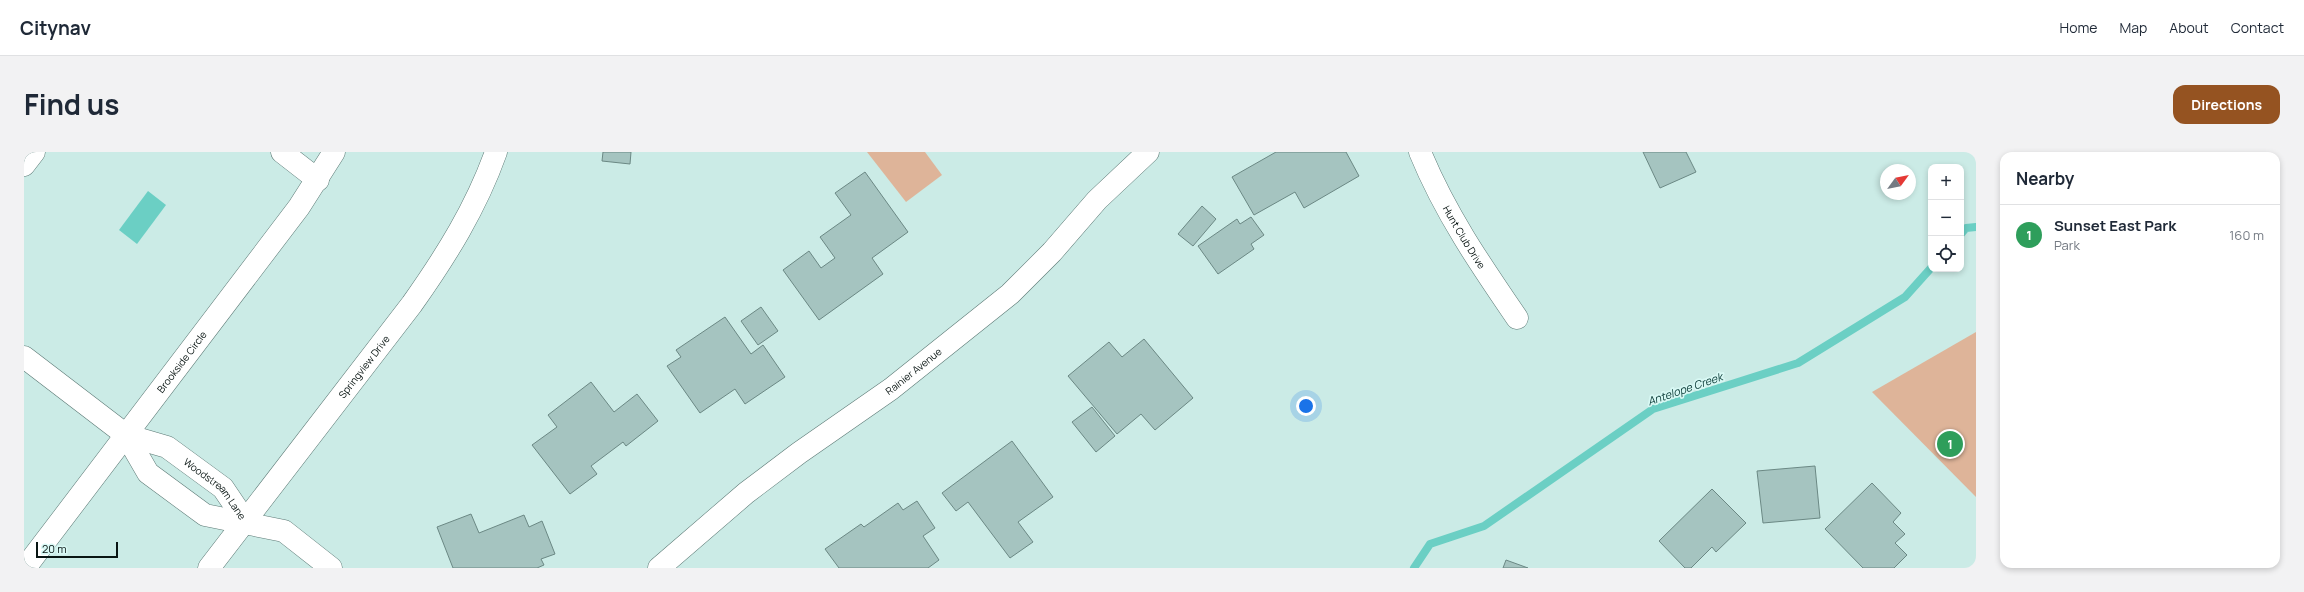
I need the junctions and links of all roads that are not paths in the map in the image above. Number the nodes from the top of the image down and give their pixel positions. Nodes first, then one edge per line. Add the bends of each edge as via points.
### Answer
1 (34, 152) edge
2 (282, 152) edge
3 (334, 152) edge
4 (496, 152) edge
5 (1148, 152) edge
6 (1420, 152) edge
7 (24, 165) edge
8 (318, 180) junction
9 (1517, 318) dead end
10 (24, 357) edge
11 (126, 435) junction
12 (246, 522) junction
13 (25, 568) edge
14 (209, 568) edge
15 (331, 568) edge
16 (658, 568) edge

1 - 7 street
2 - 8 street
3 - 8 street, Brookside Circle
4 - 12 street, Springview Drive via 486,182 466,222 442,260
5 - 16 street, Rainier Avenue via 1096,200 1052,252 1010,294 891,389 746,492
6 - 9 street, Hunt Club Drive via 1434,186 1470,250
8 - 11 street, Brookside Circle
10 - 11 street, Woodstream Lane
11 - 12 street, Woodstream Lane via 167,447 223,488
11 - 12 street, Woodstream Lane via 148,473 204,515
11 - 13 street, Brookside Circle
12 - 14 street, Springview Drive
12 - 15 street via 284,531

